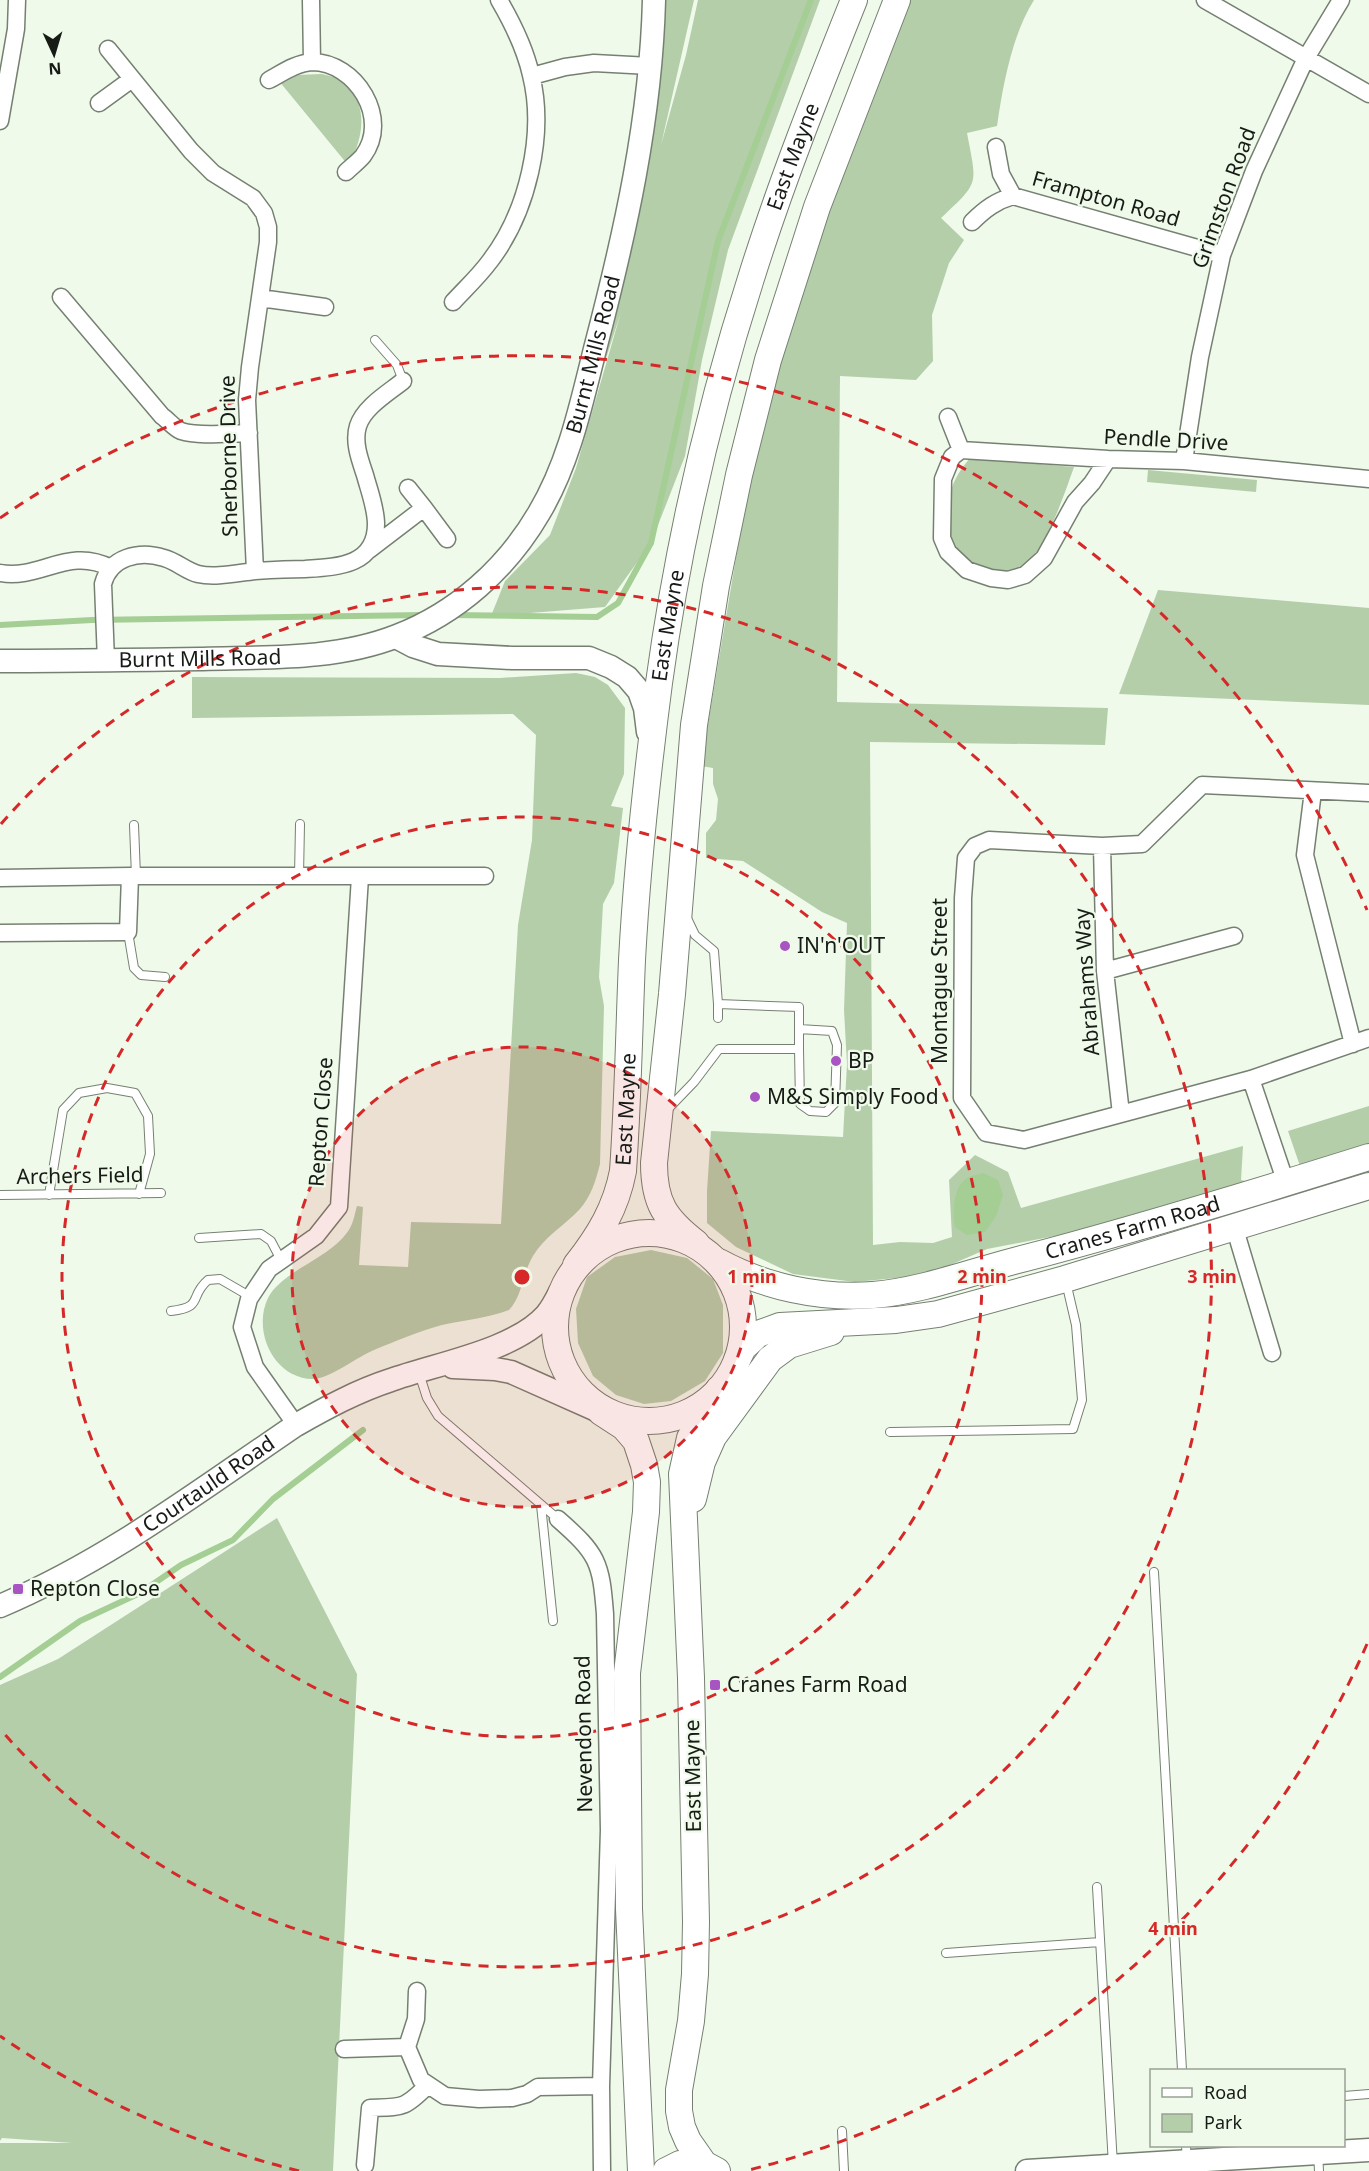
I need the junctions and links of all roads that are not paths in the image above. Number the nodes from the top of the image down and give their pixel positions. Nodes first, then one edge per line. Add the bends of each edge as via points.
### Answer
1 (17, 0) edge
2 (311, 0) edge
3 (499, 0) edge
4 (654, 0) edge
5 (854, 0) edge
6 (897, 0) edge
7 (1205, 0) edge
8 (1341, 0) edge
9 (108, 49) dead end
10 (1306, 58) junction
11 (312, 62) junction
12 (650, 66) junction
13 (532, 76) junction
14 (132, 79) junction
15 (270, 80) dead end
16 (1369, 94) edge
17 (99, 103) dead end
18 (1, 112) edge
19 (996, 147) dead end
20 (346, 172) dead end
21 (1013, 196) junction
22 (972, 222) dead end
23 (1222, 255) junction
24 (61, 297) dead end
25 (260, 298) junction
26 (453, 302) dead end
27 (325, 307) dead end
28 (375, 340) dead end
29 (403, 381) joint
30 (948, 417) dead end
31 (249, 433) junction
32 (961, 450) junction
33 (1108, 459) junction
34 (1184, 461) junction
35 (1369, 479) edge
36 (408, 488) dead end
37 (424, 508) junction
38 (447, 539) dead end
39 (368, 551) junction
40 (111, 568) junction
41 (255, 571) junction
42 (0, 573) edge
43 (396, 637) junction
44 (0, 661) edge
45 (106, 661) junction
46 (647, 784) junction
47 (1313, 791) junction
48 (1369, 793) edge
49 (300, 824) dead end
50 (134, 825) dead end
51 (1102, 846) junction
52 (133, 876) junction
53 (299, 876) junction
54 (485, 876) dead end
55 (360, 877) junction
56 (0, 879) edge
57 (679, 901) junction
58 (128, 932) junction
59 (0, 933) edge
60 (1234, 936) dead end
61 (1105, 970) junction
62 (165, 977) dead end
63 (718, 1004) junction
64 (718, 1018) dead end
65 (799, 1029) junction
66 (1361, 1041) edge
67 (799, 1049) junction
68 (1251, 1079) junction
69 (1120, 1114) junction
70 (657, 1120) junction
71 (1369, 1157) edge
72 (1286, 1183) junction
73 (1367, 1189) edge
74 (161, 1193) dead end
75 (139, 1194) junction
76 (0, 1195) edge
77 (49, 1195) junction
78 (1234, 1226) junction
79 (200, 1238) dead end
80 (696, 1243) junction
81 (281, 1260) junction
82 (719, 1262) junction
83 (576, 1264) junction
84 (1065, 1279) junction
85 (560, 1292) junction
86 (251, 1297) junction
87 (171, 1311) dead end
88 (896, 1320) junction
89 (1272, 1353) dead end
90 (737, 1360) junction
91 (419, 1372) junction
92 (719, 1389) junction
93 (602, 1412) junction
94 (296, 1425) junction
95 (890, 1432) dead end
96 (541, 1505) junction
97 (558, 1519) joint
98 (686, 1550) junction
99 (1154, 1572) dead end
100 (0, 1606) edge
101 (553, 1621) dead end
102 (1097, 1887) dead end
103 (1100, 1942) junction
104 (946, 1953) dead end
105 (417, 1992) dead end
106 (407, 2047) junction
107 (344, 2049) dead end
108 (1182, 2069) edge
109 (428, 2085) junction
110 (601, 2086) junction
111 (1369, 2094) edge
112 (1345, 2096) edge
113 (842, 2131) dead end
114 (1369, 2150) edge
115 (1186, 2153) edge
116 (1319, 2162) edge
117 (365, 2165) dead end
118 (711, 2167) edge
119 (1138, 2167) edge
120 (602, 2171) edge
121 (641, 2171) edge
122 (666, 2171) edge
123 (844, 2171) edge
124 (1027, 2171) edge

1 - 18 street via 16,29
2 - 11 street
3 - 13 street via 515,28
4 - 12 street, Burnt Mills Road
5 - 46 main road, East Mayne via 777,199 716,398 677,575
6 - 57 main road, East Mayne via 817,207 768,360 739,475 694,725
7 - 10 street
8 - 10 street, Grimston Road
9 - 14 street, Sherborne Drive
10 - 16 street
10 - 23 street, Grimston Road via 1254,171
11 - 15 street via 291,67
11 - 20 street via 335,68 353,79 366,96 372,116 371,137 363,156
12 - 13 street via 594,63
12 - 43 street, Burnt Mills Road via 644,125 618,258 574,431 556,483 525,537 471,594 437,618
13 - 26 street via 535,129 524,196 490,261
14 - 17 street
14 - 25 street, Sherborne Drive via 191,151 213,173 253,198 264,213 268,249
19 - 21 street via 1001,174
21 - 22 street via 999,200
21 - 23 street, Frampton Road
23 - 34 street, Grimston Road via 1200,357
24 - 31 street via 174,426 199,433
25 - 27 street
25 - 31 street, Sherborne Drive via 248,389
28 - 29 lane via 397,365
29 - 39 street via 366,412 358,424 358,451 376,524
30 - 32 street
31 - 41 street, Sherborne Drive
32 - 33 street, Pendle Drive
32 - 33 street via 952,457 943,479 942,538 948,552 967,570 1008,580 1025,575 1044,558 1075,502
33 - 34 street, Pendle Drive
34 - 35 street, Pendle Drive
36 - 37 street
37 - 38 street
37 - 39 street
39 - 41 street via 345,566
40 - 41 street via 122,559 152,555 198,574
40 - 42 street via 100,562 74,560 53,563 30,573
40 - 45 street via 105,577 103,599
43 - 45 street, Burnt Mills Road via 346,650 302,655
43 - 46 street via 438,654 589,658 611,667 639,691 645,708
44 - 45 street, Burnt Mills Road
46 - 83 main road, East Mayne via 632,957 623,1171 604,1225
47 - 48 street, Montague Street
47 - 51 street, Montague Street via 1202,785 1142,844
47 - 66 street via 1305,855
49 - 53 lane
50 - 52 lane
51 - 61 street, Abrahams Way
51 - 69 street, Montague Street via 989,840 975,846 966,858 962,1098 986,1133 1024,1140
52 - 53 street
52 - 56 street
52 - 58 street
53 - 55 street
54 - 55 street
55 - 81 street, Repton Close via 339,1207 316,1236
57 - 63 lane via 695,935 714,951
57 - 70 main road, East Mayne
58 - 59 street
58 - 62 lane via 134,968 141,975
60 - 61 street
61 - 69 street, Abrahams Way
63 - 64 lane
63 - 65 lane via 799,1007
65 - 67 lane
65 - 67 lane via 831,1031 837,1045 834,1103 826,1112 810,1112 800,1104
66 - 68 street, Montague Street
67 - 70 lane via 719,1045 694,1082
68 - 69 street, Montague Street
68 - 72 street
70 - 80 main road, East Mayne via 657,1196 668,1219
71 - 72 main road, Cranes Farm Road
72 - 82 main road, Cranes Farm Road via 1097,1239 889,1293 808,1292 754,1279
73 - 78 main road, Cranes Farm Road
74 - 75 lane, Archers Field
75 - 77 lane, Archers Field
75 - 77 lane via 150,1154 148,1116 135,1093 107,1088 79,1093 63,1110
76 - 77 lane, Archers Field
78 - 84 main road, Cranes Farm Road
78 - 89 street
79 - 81 lane via 261,1234 271,1241
80 - 82 main road
80 - 83 main road via 660,1232 634,1233 606,1242
81 - 86 street, Repton Close via 269,1269
82 - 90 main road via 736,1290 743,1322
83 - 85 main road
84 - 88 main road, Cranes Farm Road via 938,1314
84 - 95 lane via 1076,1325 1082,1400 1073,1429
85 - 91 street, Courtauld Road via 546,1316 523,1333
85 - 93 main road via 557,1334 567,1370 587,1401
86 - 87 lane via 220,1280 208,1280 192,1305
86 - 94 street, Repton Close via 242,1327 255,1368
88 - 90 main road, Cranes Farm Road via 780,1326 758,1334
88 - 98 main road via 806,1339 789,1345 770,1359 722,1422 708,1448 694,1492
90 - 92 main road
91 - 93 street, Courtauld Road via 469,1367 511,1372
91 - 94 street, Courtauld Road via 362,1390
91 - 96 lane, Nevendon Road via 438,1416
92 - 93 main road via 701,1407 680,1416 628,1422
92 - 98 main road, East Mayne via 696,1426 685,1456 681,1486
93 - 121 main road via 636,1441 646,1482 627,1673 629,1909
94 - 100 street, Courtauld Road via 125,1542
96 - 97 lane, Nevendon Road
96 - 101 lane
97 - 110 street, Nevendon Road via 592,1552 603,1586 609,1830
98 - 118 main road, East Mayne via 692,1689 695,1974 679,2111 688,2141
99 - 108 lane
102 - 103 lane
103 - 104 lane
103 - 119 lane
105 - 106 street via 416,2019
106 - 107 street
106 - 109 street via 421,2080
109 - 110 street via 445,2096 479,2099 512,2098 538,2087
109 - 117 street via 409,2103 370,2108
110 - 120 street, Nevendon Road
111 - 112 lane
113 - 123 lane
114 - 116 street
115 - 116 street
115 - 119 street
118 - 122 main road, East Mayne via 680,2164
119 - 124 street

